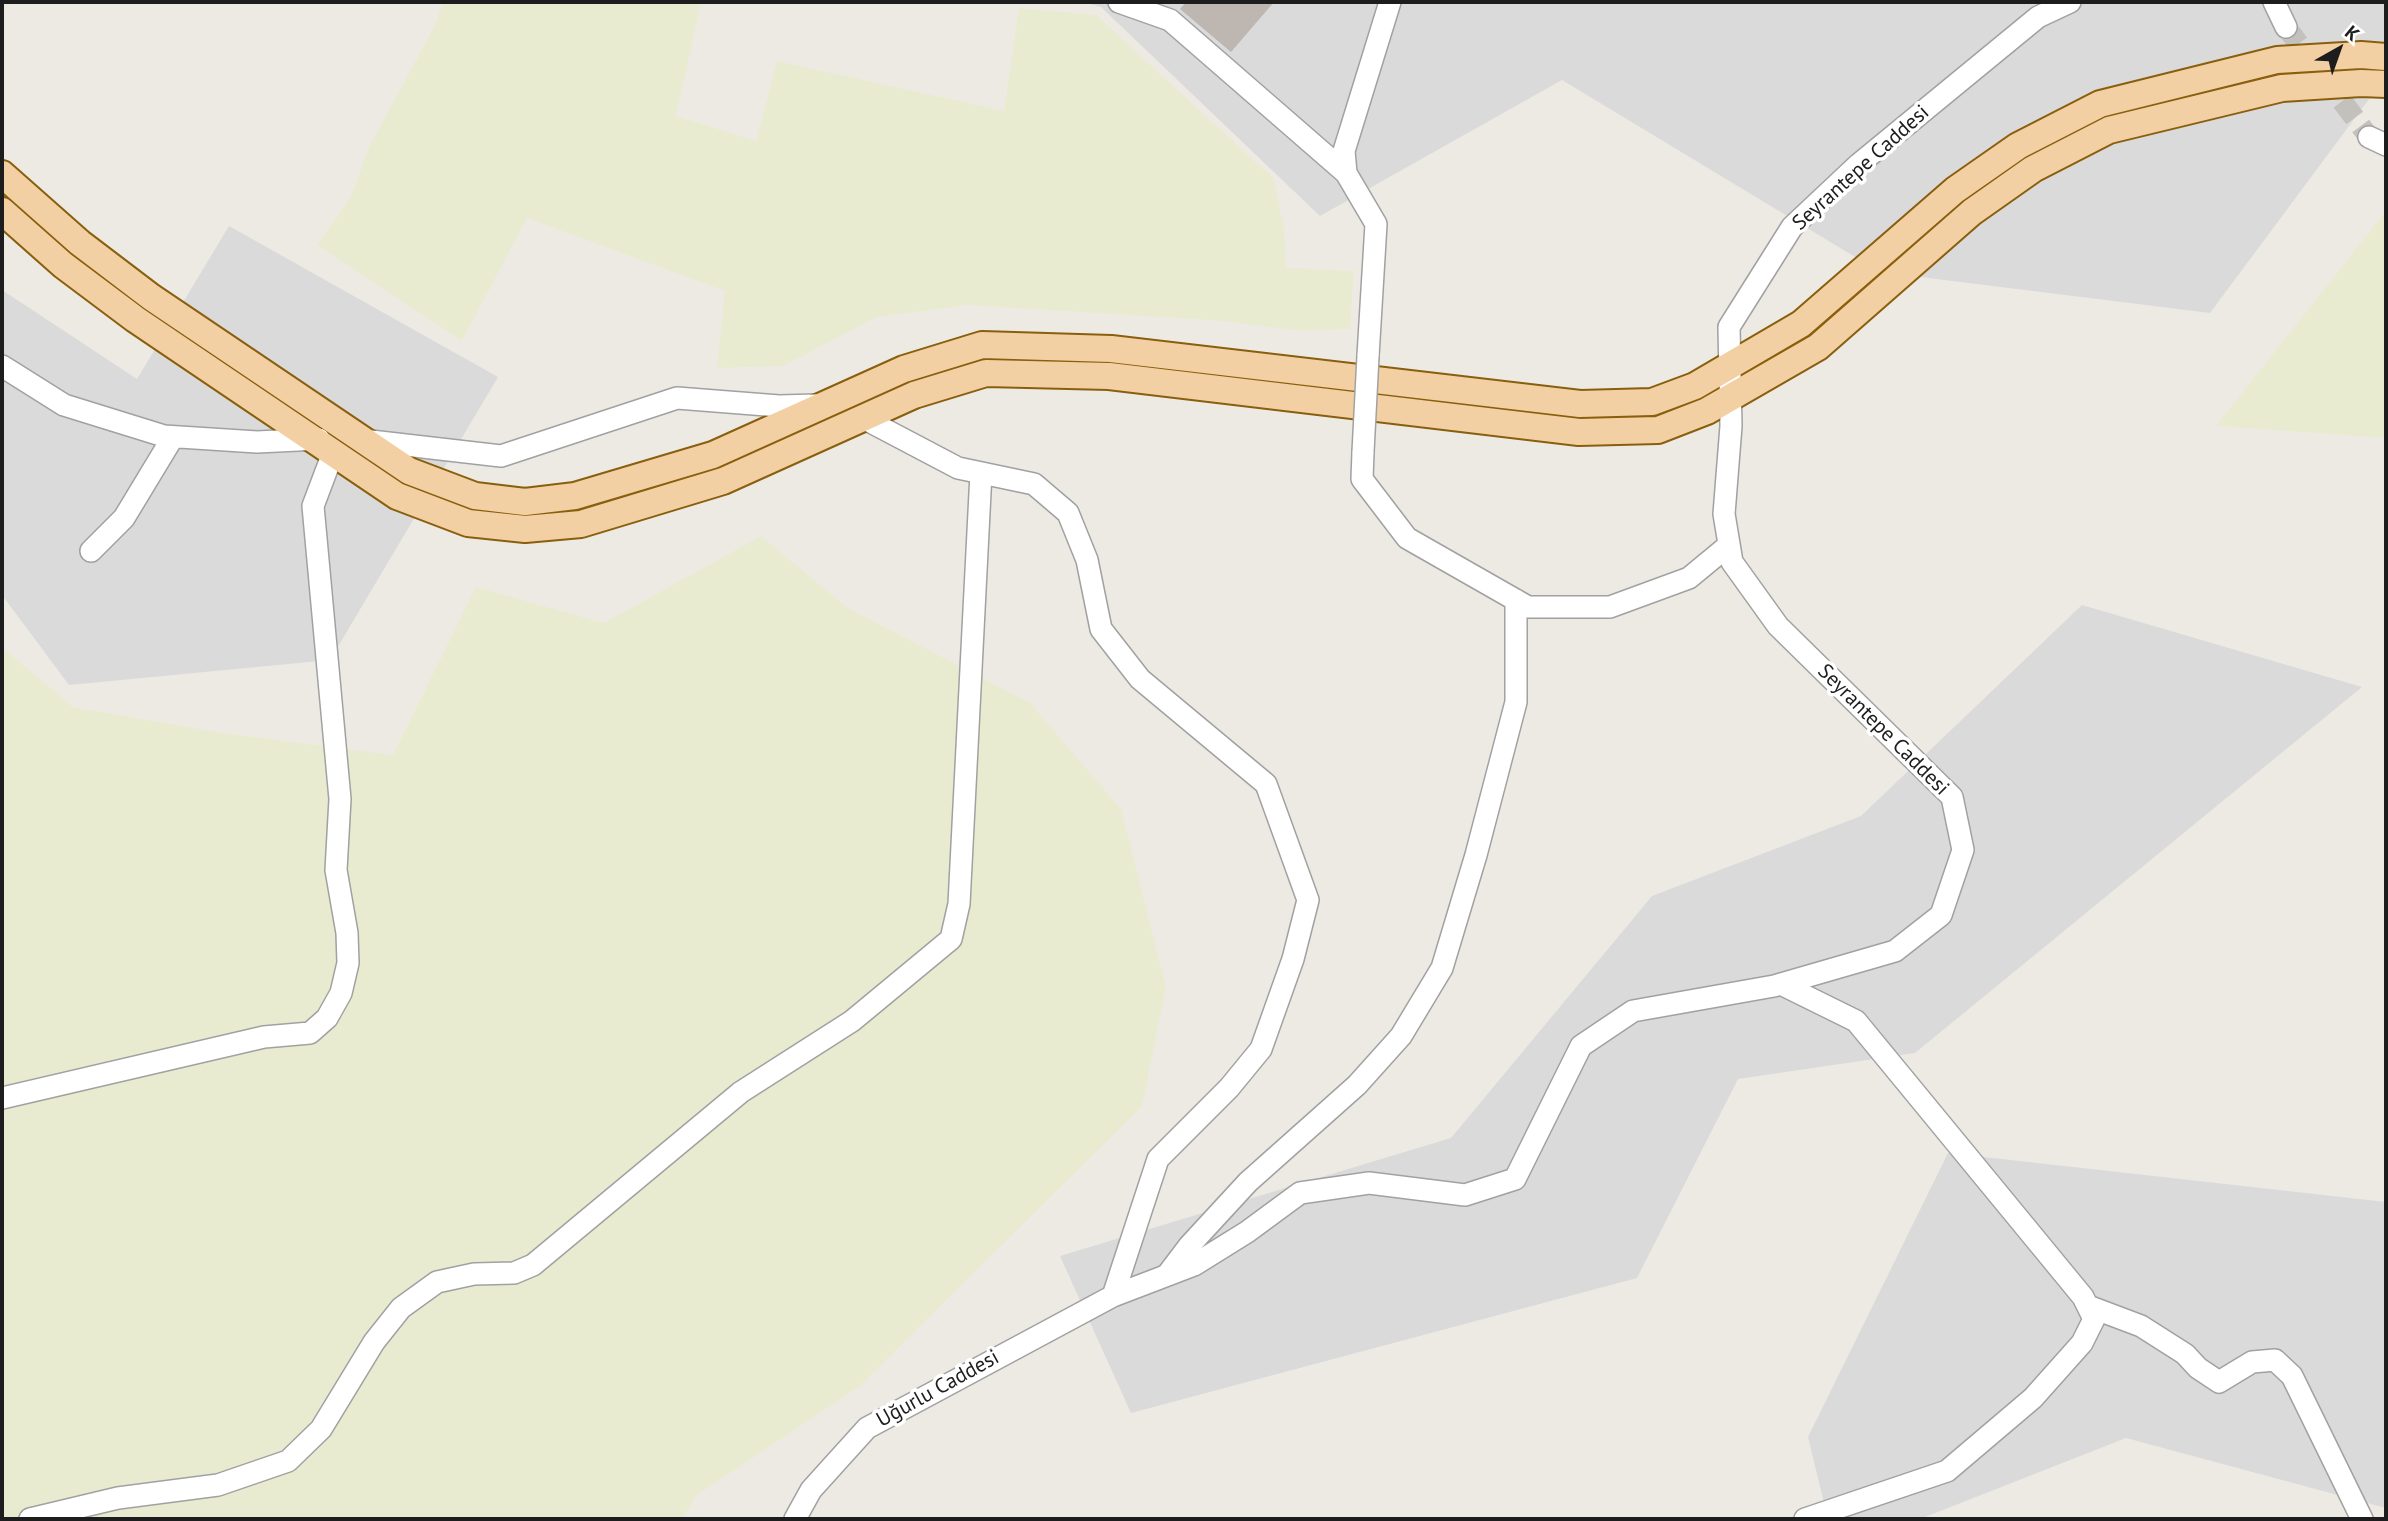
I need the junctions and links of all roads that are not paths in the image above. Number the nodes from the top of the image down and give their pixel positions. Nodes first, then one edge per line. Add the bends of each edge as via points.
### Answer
1 (1119, 2) edge
2 (1390, 2) edge
3 (2070, 2) edge
4 (2274, 2) edge
5 (2286, 27) tunnel mouth
6 (2386, 57) edge
7 (2386, 85) edge
8 (1346, 173) junction
9 (2, 174) edge
10 (2, 211) edge
11 (2, 366) edge
12 (1730, 366) junction
13 (1731, 397) junction
14 (824, 405) junction
15 (863, 418) junction
16 (173, 437) junction
17 (363, 440) junction
18 (323, 446) junction
19 (981, 473) junction
20 (1729, 545) junction
21 (91, 551) dead end
22 (1516, 600) junction
23 (1781, 984) junction
24 (2, 1098) edge
25 (1167, 1275) junction
26 (1113, 1296) junction
27 (2088, 1306) junction
28 (30, 1519) edge
29 (795, 1519) edge
30 (1805, 1519) edge
31 (2362, 1519) edge

1 - 8 street via 1170,20
2 - 8 street via 1344,151
3 - 12 street, Seyrantepe Caddesi via 2038,17 1859,164 1792,227 1728,327
4 - 5 street
6 - 12 main road via 2277,60 2099,104 2018,146 1955,190 1801,324
7 - 13 main road via 2361,82 2282,88 2109,130 2033,169 1972,212 1818,347
8 - 22 street, bridge via 1376,224 1362,479 1407,538
9 - 17 main road via 150,297
10 - 18 main road via 135,320
11 - 16 street via 64,405
12 - 13 street, Seyrantepe Caddesi
12 - 14 main road via 1652,402 1580,404 1111,349 982,345 904,369
13 - 15 main road via 1657,430 1579,432 1109,376 986,373 914,395
13 - 20 street, Seyrantepe Caddesi via 1724,514
14 - 17 street via 677,398 501,456
14 - 17 main road via 713,455 575,496 525,502 475,496 409,471
15 - 18 main road via 723,481 581,524 525,529 468,523 397,496
15 - 19 street via 958,468
16 - 18 street
16 - 21 street via 124,517
17 - 18 street
18 - 24 street via 313,506 340,799 336,870 348,963 341,993 327,1018 310,1033 264,1037
19 - 26 street via 1034,484 1068,513 1087,560 1101,629 1140,679 1266,784 1308,900 1261,1049 1158,1159
19 - 28 street via 959,904 951,939 852,1021 741,1092 533,1265 514,1273 474,1273 437,1282 401,1308 374,1342 321,1429 288,1461 218,1485 118,1498
20 - 22 street via 1689,578 1610,607 1528,607
20 - 23 street, Seyrantepe Caddesi via 1732,562 1778,626 1952,797 1963,850 1941,915 1895,951
22 - 25 street via 1516,702 1442,968 1401,1036 1357,1085 1248,1182
23 - 25 street, Seyrantepe Caddesi via 1633,1011 1581,1046 1515,1179 1465,1195 1368,1184 1300,1192 1205,1258
23 - 27 street via 1856,1021
25 - 26 street, Seyrantepe Caddesi
26 - 29 street, Uğurlu Caddesi via 867,1428 811,1490
27 - 30 street via 2094,1319 2082,1343 2033,1398 1947,1471
27 - 31 street via 2141,1326 2219,1382 2252,1362 2275,1360 2292,1376

